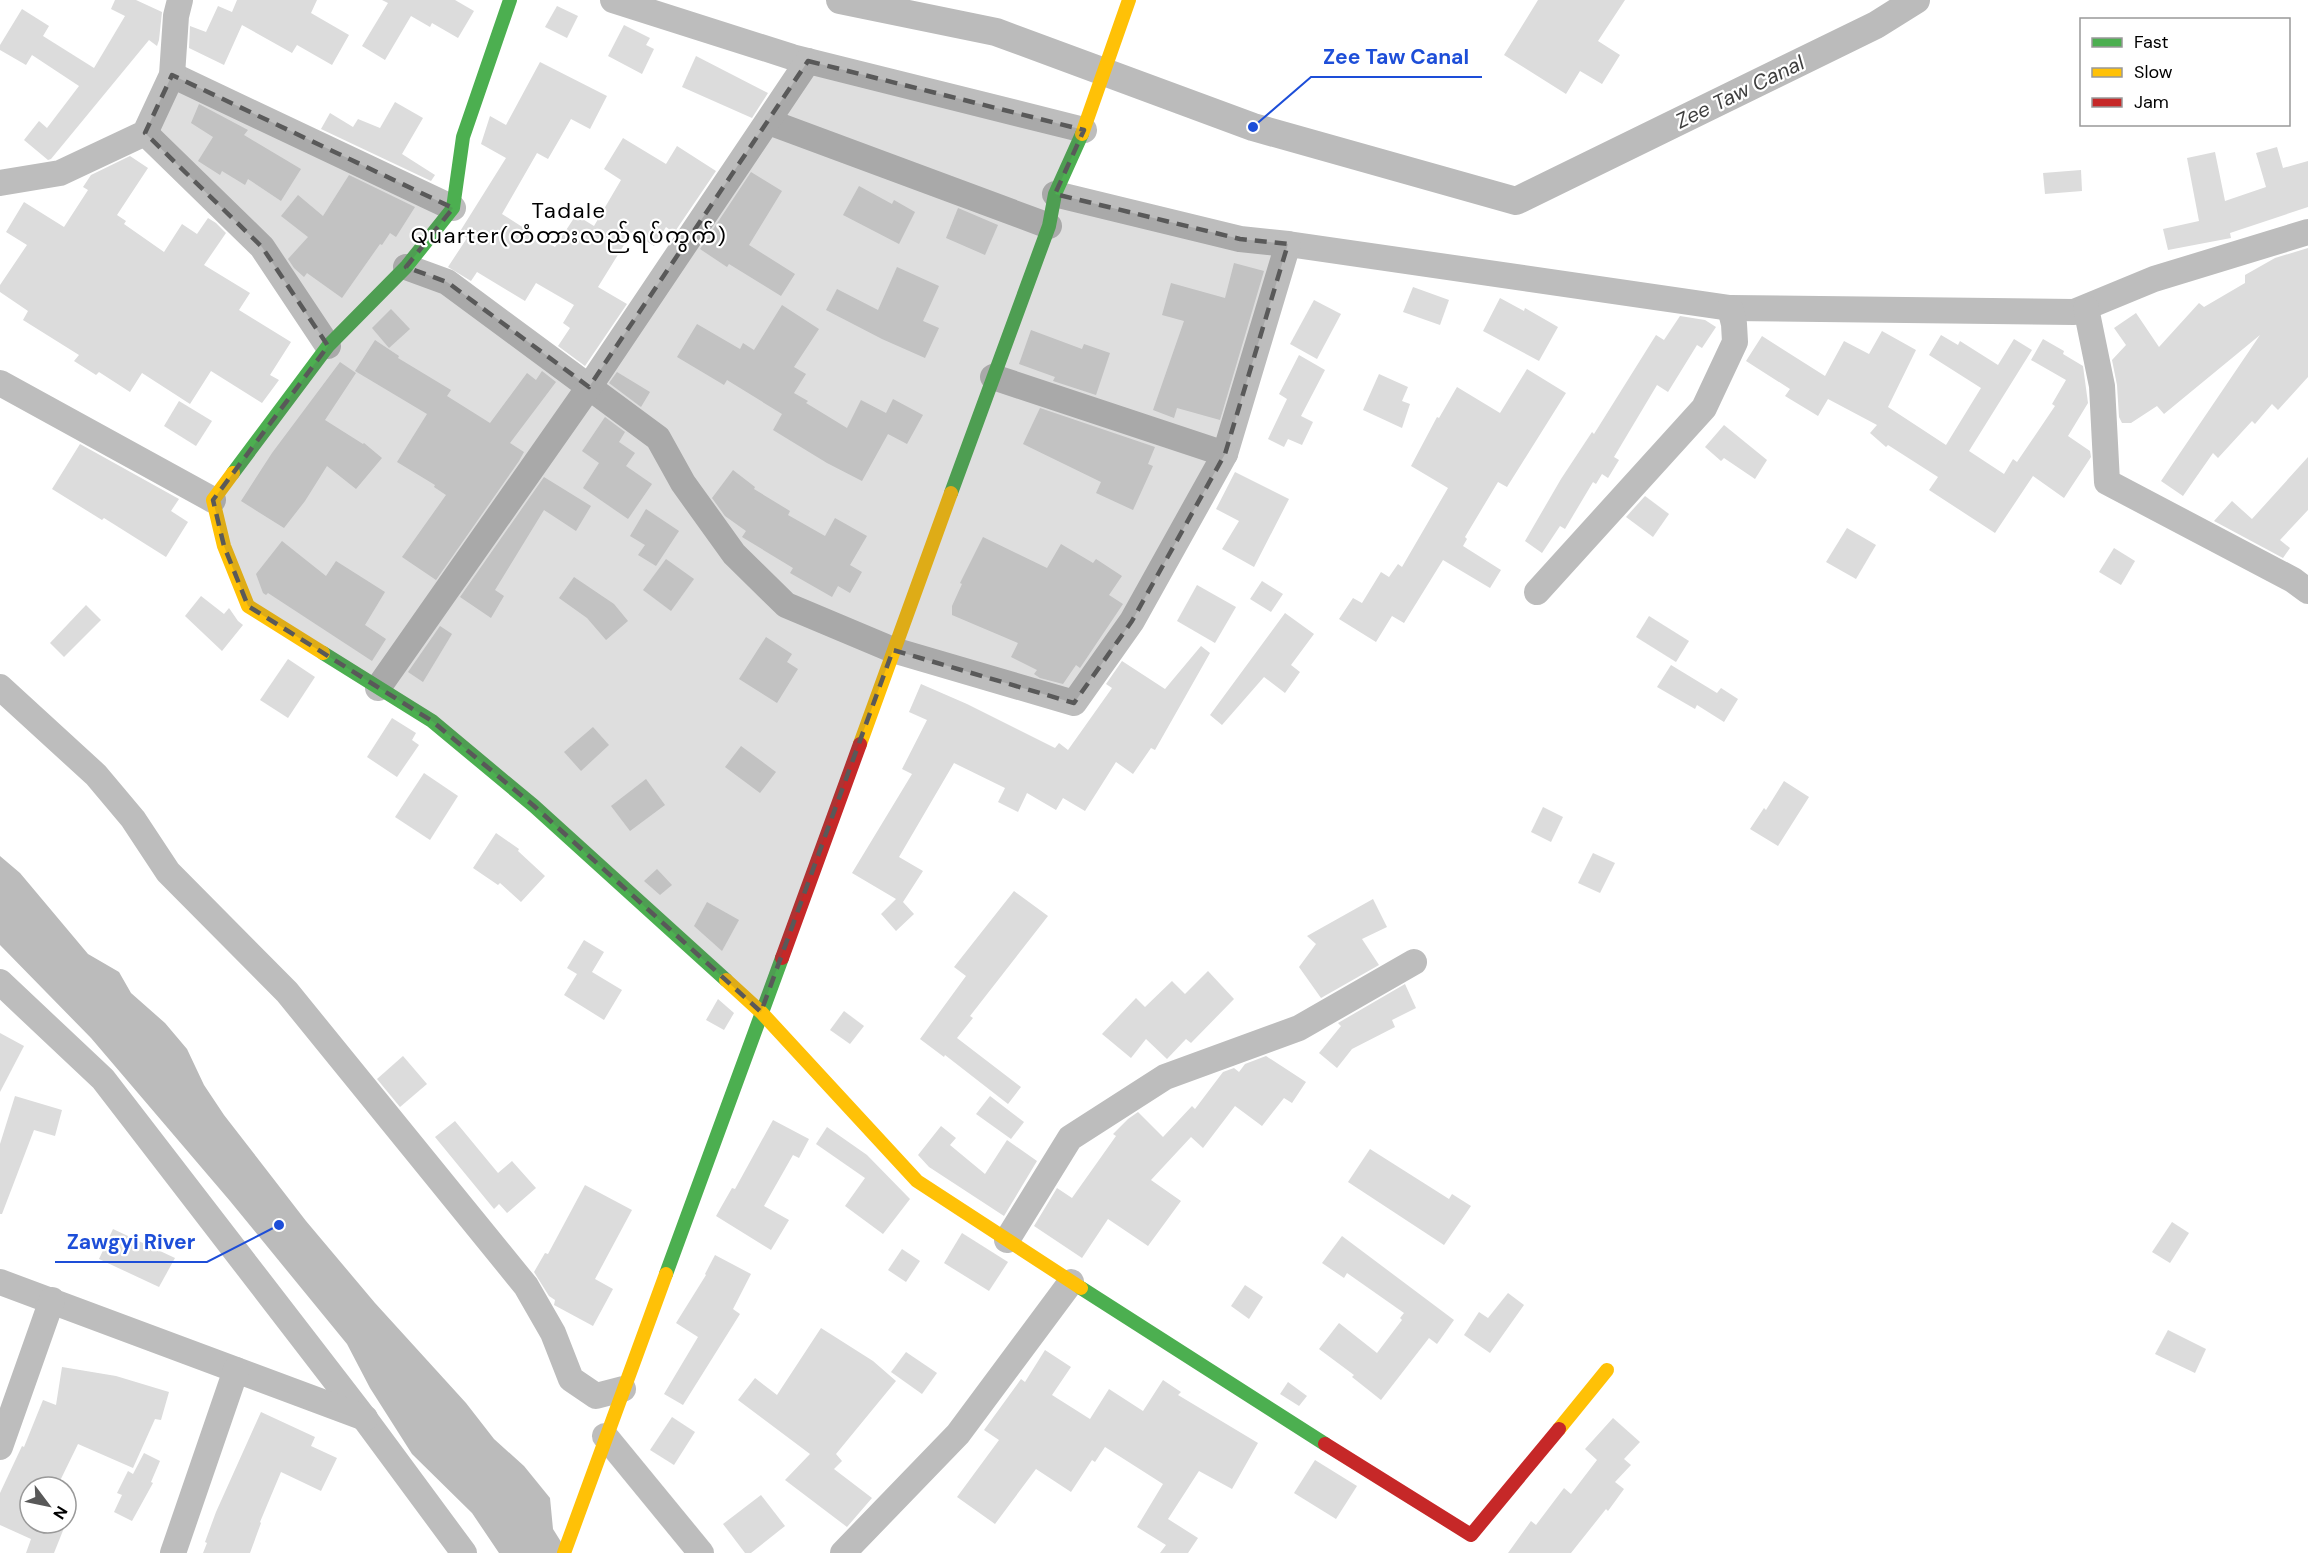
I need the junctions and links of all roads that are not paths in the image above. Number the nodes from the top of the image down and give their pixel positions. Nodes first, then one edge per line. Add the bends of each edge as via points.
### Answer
1 (180, 0) edge
2 (510, 0) edge
3 (613, 0) edge
4 (1127, 5) edge
5 (808, 61) junction
6 (172, 75) junction
7 (769, 122) junction
8 (1084, 130) junction
9 (145, 133) junction
10 (0, 183) edge
11 (1055, 194) junction
12 (453, 208) junction
13 (1049, 226) junction
14 (2308, 232) edge
15 (1288, 244) junction
16 (406, 267) junction
17 (1730, 308) junction
18 (2086, 308) junction
19 (328, 346) junction
20 (993, 376) junction
21 (0, 383) edge
22 (590, 387) junction
23 (1225, 454) junction
24 (213, 500) junction
25 (2308, 591) edge
26 (1537, 592) dead end
27 (893, 650) junction
28 (0, 687) edge
29 (378, 688) junction
30 (1414, 962) dead end
31 (0, 982) edge
32 (761, 1012) junction
33 (1007, 1240) junction
34 (1071, 1281) junction
35 (0, 1282) edge
36 (51, 1300) junction
37 (236, 1370) junction
38 (1607, 1370) dead end
39 (623, 1389) junction
40 (365, 1419) junction
41 (605, 1436) junction
42 (0, 1447) edge
43 (173, 1553) edge
44 (464, 1553) edge
45 (564, 1553) edge
46 (701, 1553) edge
47 (843, 1553) edge

1 - 6 street
2 - 12 street via 463,137
3 - 5 street
4 - 8 street
5 - 7 street
5 - 8 street
6 - 9 street
6 - 12 street
7 - 13 street
7 - 22 street
8 - 11 street
9 - 10 street via 60,173
9 - 19 street via 262,247
11 - 13 street
11 - 15 street via 1240,239
12 - 16 street
13 - 20 street
14 - 18 street via 2154,279
15 - 17 street
15 - 23 street
16 - 19 street
16 - 22 street via 447,282
17 - 18 street via 2074,312
17 - 26 street via 1735,342 1704,408
18 - 25 street via 2102,386 2107,482
19 - 24 street
20 - 23 street
20 - 27 street
21 - 24 street
22 - 27 street via 658,438 683,483 734,554 786,605
22 - 29 street
23 - 27 street via 1132,621 1074,703
24 - 29 street via 224,546 248,606
27 - 32 street
28 - 39 street via 96,775 133,819 168,872 288,992 526,1286 553,1333 571,1379 596,1396
29 - 32 street via 432,721 534,806
30 - 33 street via 1299,1028 1166,1077 1070,1138
31 - 40 street via 103,1079
32 - 33 street via 917,1181
32 - 39 street
33 - 34 street
34 - 38 street via 1471,1535
34 - 47 street via 958,1434
35 - 36 street
36 - 37 street
36 - 42 street
37 - 40 street
37 - 43 street
39 - 41 street
40 - 44 street
41 - 45 street
41 - 46 street

